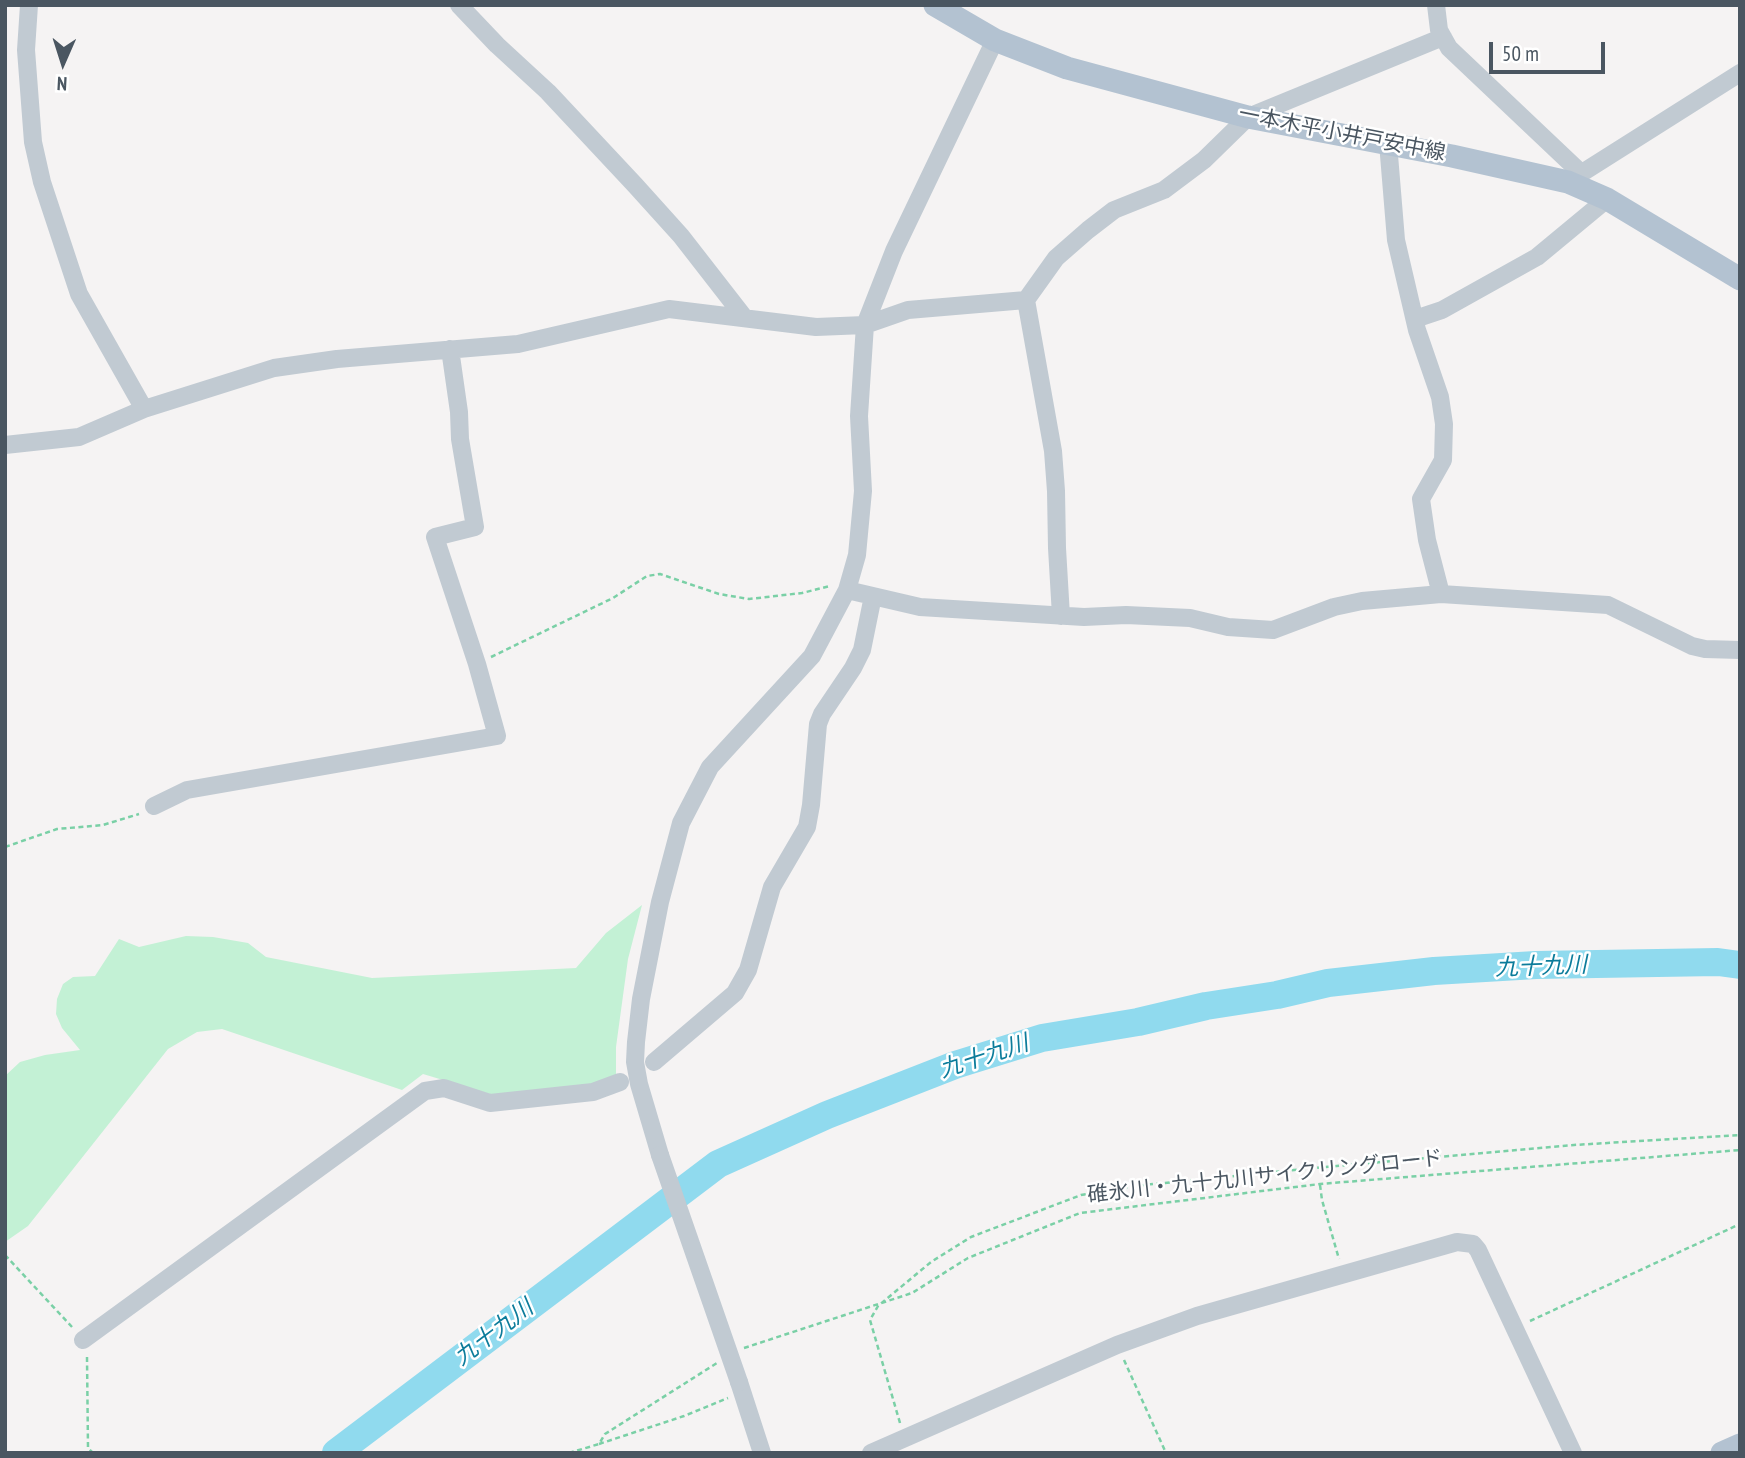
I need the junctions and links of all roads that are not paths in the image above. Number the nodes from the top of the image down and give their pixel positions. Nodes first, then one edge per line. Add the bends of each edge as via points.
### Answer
1 (29, 5) edge
2 (459, 5) edge
3 (935, 5) edge
4 (1436, 5) edge
5 (1443, 37) junction
6 (995, 40) junction
7 (1740, 72) edge
8 (1248, 117) junction
9 (1388, 143) junction
10 (1574, 178) junction
11 (1607, 199) junction
12 (1737, 275) edge
13 (1026, 300) junction
14 (744, 317) junction
15 (1415, 319) junction
16 (865, 325) junction
17 (450, 349) junction
18 (144, 409) junction
19 (5, 445) edge
20 (847, 590) junction
21 (1441, 594) junction
22 (873, 596) junction
23 (1061, 615) junction
24 (1740, 650) edge
25 (154, 806) road end
26 (654, 1062) dead end
27 (620, 1082) dead end
28 (83, 1340) road end
29 (1740, 1445) edge
30 (762, 1453) edge
31 (871, 1453) edge
32 (1573, 1453) edge
33 (1722, 1453) edge

1 - 18 street via 26,50 33,142 42,182 79,294
2 - 14 street via 644,195
3 - 6 main road, 一本木平小井戸安中線
4 - 5 street
5 - 8 street
5 - 10 street
6 - 8 main road, 一本木平小井戸安中線 via 1067,68
6 - 16 street via 894,251
7 - 10 street
8 - 9 main road, 一本木平小井戸安中線
8 - 13 street via 1204,160 1164,190 1114,210 1088,230 1056,258
9 - 10 main road, 一本木平小井戸安中線
9 - 15 street via 1396,240
10 - 11 main road, 一本木平小井戸安中線
11 - 12 main road, 一本木平小井戸安中線
11 - 15 street via 1537,257 1442,310
13 - 16 street via 908,310
13 - 23 street via 1053,451
14 - 16 street via 816,327
14 - 17 street via 669,309 518,344
15 - 21 street via 1444,424 1443,460 1421,499
16 - 20 street via 859,416 863,491 857,555
17 - 18 street via 274,368
17 - 25 street via 475,527 435,537 497,736 187,790
18 - 19 street via 79,437
20 - 22 street
20 - 30 street, bridge via 812,656 710,767 681,822 660,902 636,1042 638,1078 660,1154 735,1389
21 - 23 street via 1362,601 1273,630 1190,618
21 - 24 street via 1608,605 1692,646
22 - 23 street via 920,607
22 - 26 street via 862,650 821,714 807,827 772,887 745,978 735,993
27 - 28 street via 593,1092 491,1103 444,1088 425,1091
29 - 33 main road
31 - 32 street via 1117,1345 1197,1316 1457,1242 1473,1244 1478,1250

